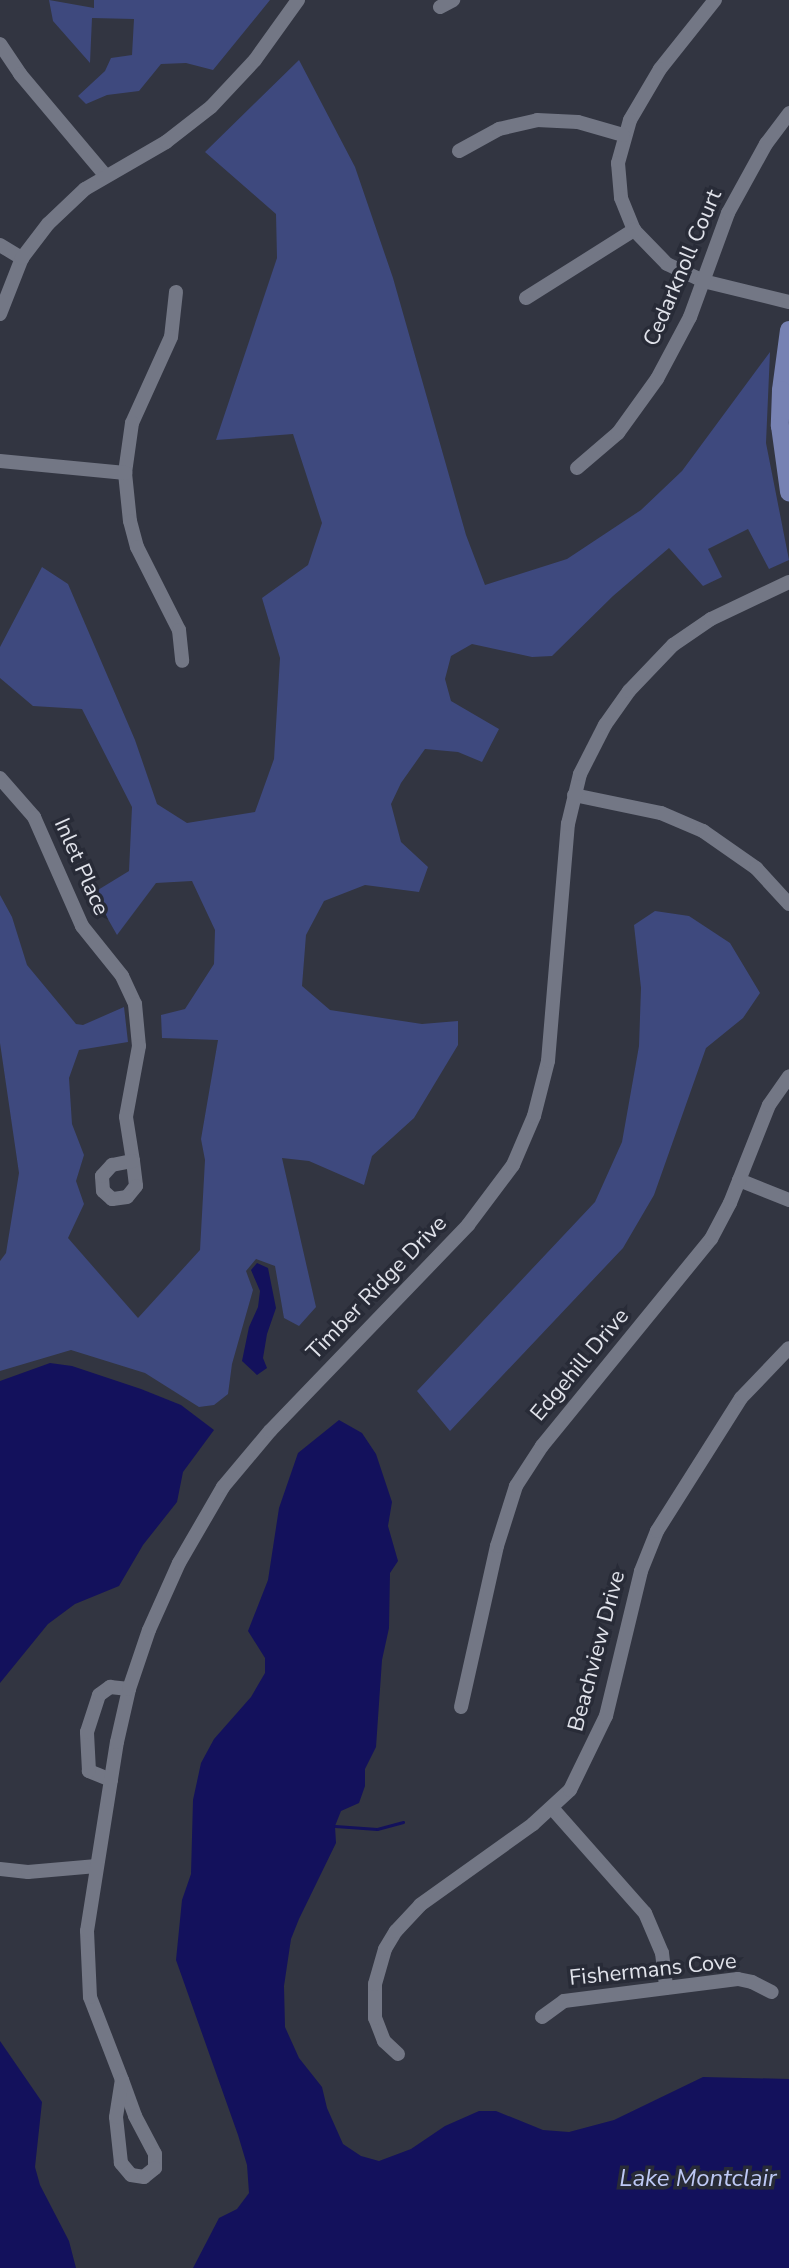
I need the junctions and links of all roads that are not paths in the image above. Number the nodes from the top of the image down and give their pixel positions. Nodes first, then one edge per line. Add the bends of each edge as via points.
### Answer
1 (298, 0) edge
2 (715, 0) edge
3 (0, 44) edge
4 (789, 113) edge
5 (623, 135) junction
6 (459, 151) dead end
7 (105, 175) junction
8 (634, 230) junction
9 (0, 245) edge
10 (22, 258) junction
11 (703, 281) junction
12 (176, 292) dead end
13 (526, 298) dead end
14 (789, 302) edge
15 (0, 314) edge
16 (789, 330) edge
17 (0, 461) edge
18 (577, 468) dead end
19 (125, 473) junction
20 (789, 492) edge
21 (789, 582) edge
22 (182, 661) dead end
23 (0, 778) edge
24 (574, 795) junction
25 (789, 904) edge
26 (789, 1076) edge
27 (133, 1161) dead end
28 (739, 1180) junction
29 (789, 1200) edge
30 (789, 1348) edge
31 (129, 1689) junction
32 (461, 1707) dead end
33 (111, 1780) junction
34 (552, 1808) junction
35 (97, 1866) junction
36 (0, 1869) edge
37 (666, 1988) junction
38 (772, 1992) dead end
39 (542, 2017) dead end
40 (398, 2054) dead end
41 (122, 2080) junction

1 - 7 street via 255,60 211,107 166,142
2 - 5 street via 660,69
3 - 7 street
4 - 11 street, Cedarknoll Court via 742,184
5 - 6 street via 578,122 537,120 499,129
5 - 8 street via 618,180
7 - 10 street via 65,206
8 - 11 street via 654,254
8 - 13 street
9 - 10 street
10 - 15 street
11 - 14 street
11 - 18 street, Cedarknoll Court via 657,379 618,433
12 - 19 street via 171,337 132,423
16 - 20 main road via 780,426
17 - 19 street
19 - 22 street via 137,547 179,630
21 - 24 street, Timber Ridge Drive via 711,619 650,667 605,725
23 - 27 street, Inlet Place via 34,817 77,917 122,976 135,1004 139,1046 126,1117
24 - 25 street via 661,813 703,831 756,868
24 - 31 street, Timber Ridge Drive via 563,862 548,1061 523,1145 484,1208 223,1487 179,1563
26 - 28 street, Edgehill Drive via 769,1105
28 - 29 street
28 - 32 street, Edgehill Drive via 711,1239 542,1446 516,1486
30 - 34 street, Beachview Drive via 741,1398 657,1531 641,1571 596,1742 570,1790
31 - 33 street, Timber Ridge Drive
31 - 33 street via 110,1687 99,1695 87,1732 89,1771
33 - 35 street, Timber Ridge Drive
34 - 37 street via 645,1913 662,1953
34 - 40 street, Beachview Drive via 420,1905 396,1931 379,1966 374,2002 378,2030
35 - 36 street
35 - 41 street, Timber Ridge Drive via 87,1931 88,1979 97,2020
37 - 38 street, Fishermans Cove via 738,1979
37 - 39 street, Fishermans Cove via 564,2001
41 - 41 street, Timber Ridge Drive via 155,2154 155,2168 144,2177 131,2175 121,2163 116,2117

